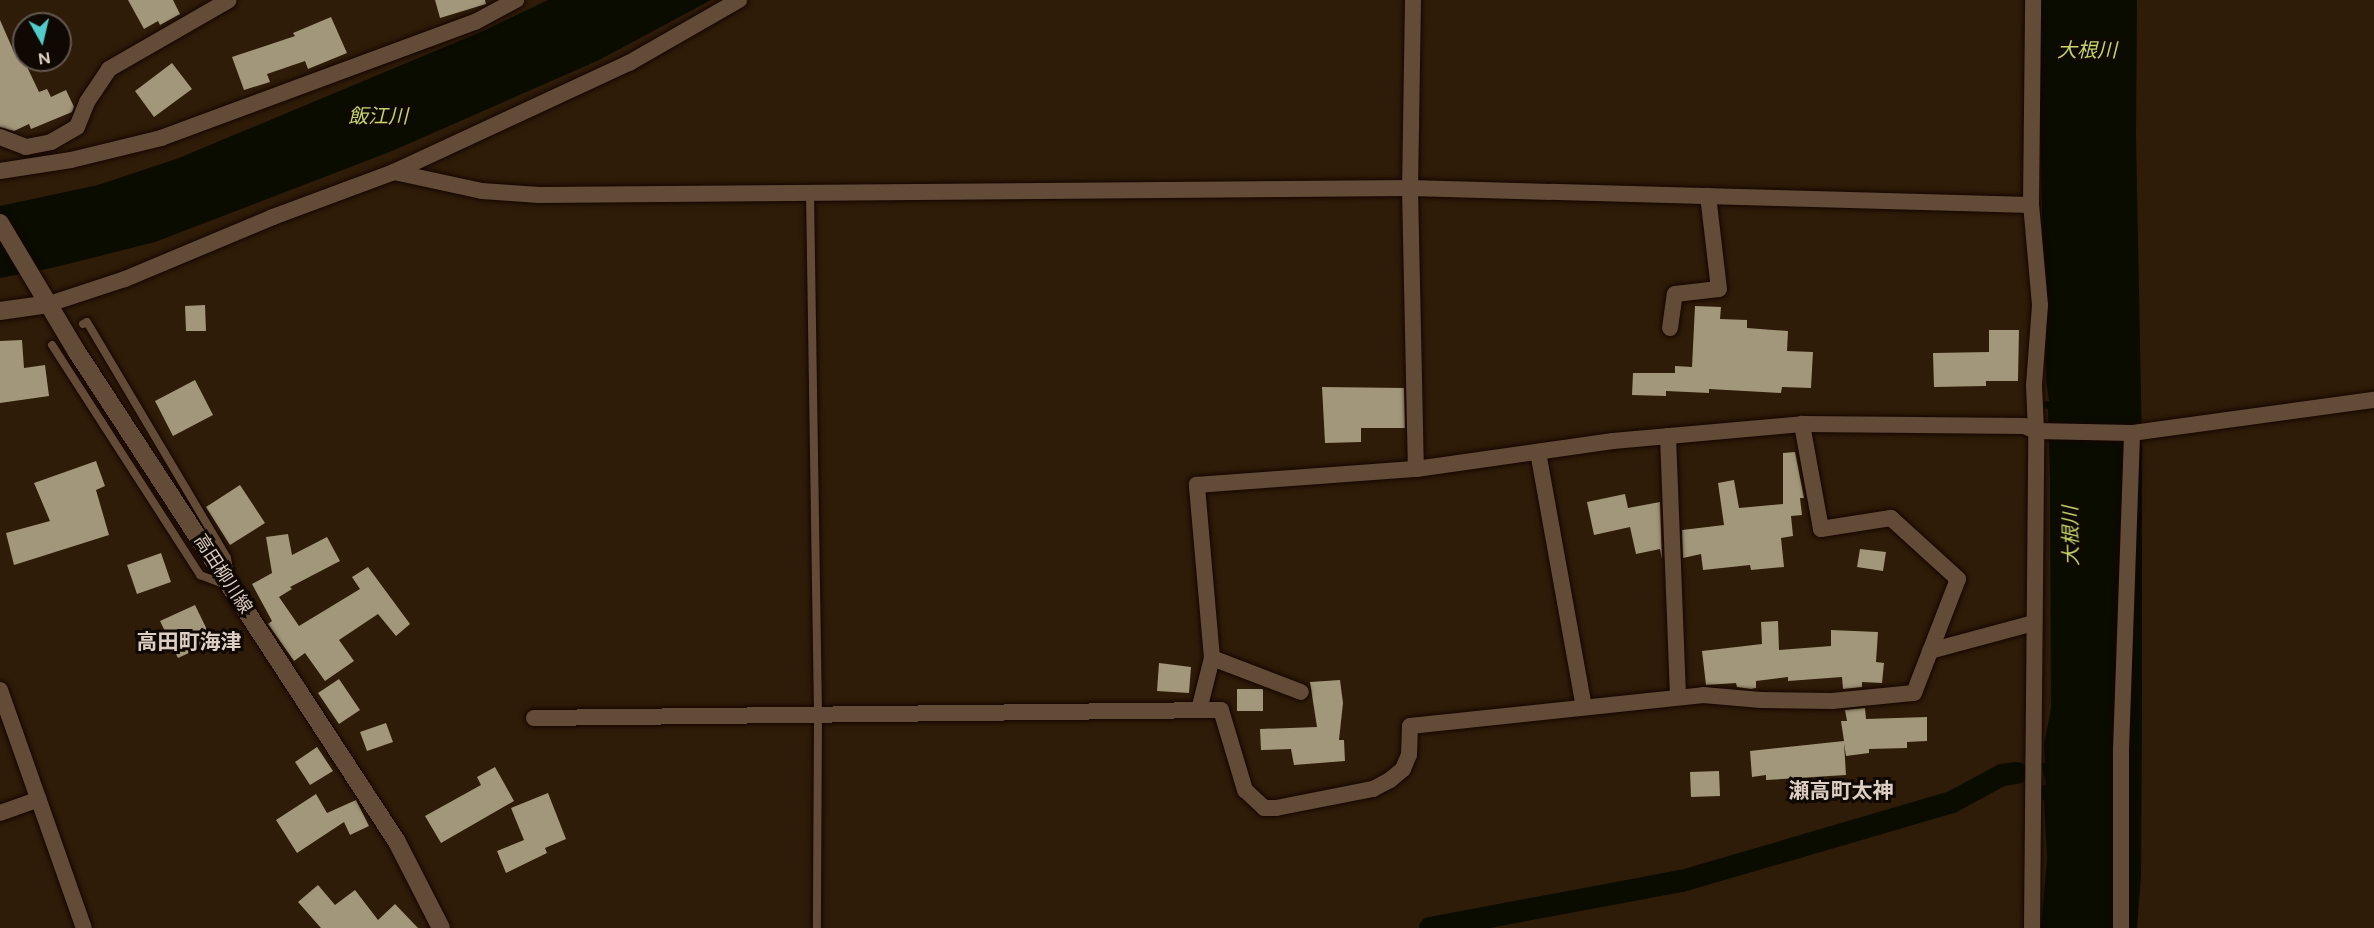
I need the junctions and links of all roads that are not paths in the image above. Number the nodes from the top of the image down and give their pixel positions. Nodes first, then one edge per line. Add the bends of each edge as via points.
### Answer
1 (229, 0) edge
2 (516, 0) edge
3 (739, 0) edge
4 (1413, 0) edge
5 (2033, 0) edge
6 (0, 137) edge
7 (0, 171) edge
8 (394, 172) junction
9 (1410, 188) junction
10 (810, 193) junction
11 (1708, 196) junction
12 (2031, 206) junction
13 (0, 223) edge
14 (46, 299) junction
15 (0, 311) edge
16 (83, 324) dead end
17 (1670, 328) dead end
18 (52, 345) dead end
19 (2374, 400) edge
20 (1802, 424) junction
21 (2036, 431) junction
22 (2132, 433) junction
23 (1668, 436) junction
24 (1538, 452) junction
25 (1416, 469) junction
26 (231, 587) junction
27 (2034, 623) junction
28 (1930, 651) junction
29 (1212, 658) junction
30 (0, 690) edge
31 (1301, 692) dead end
32 (1678, 697) junction
33 (1584, 707) junction
34 (1199, 710) junction
35 (818, 714) junction
36 (534, 718) dead end
37 (39, 799) junction
38 (0, 813) edge
39 (84, 928) edge
40 (441, 928) edge
41 (818, 928) edge
42 (2032, 928) edge
43 (2121, 928) edge

1 - 6 street via 109,69 87,102 77,127 51,142 26,147
2 - 7 street via 475,22 161,138 71,160
3 - 8 street via 629,63
4 - 9 street
5 - 12 street
8 - 10 street via 482,191 539,195
8 - 14 street via 125,279
9 - 10 street
9 - 11 street
9 - 25 street
10 - 35 lane
11 - 12 street
11 - 17 street via 1719,289 1675,294
12 - 21 street via 2040,305 2034,385
13 - 14 main road, 高田柳川線
14 - 15 main road
14 - 26 main road, 高田柳川線
16 - 26 lane via 87,322 227,558
18 - 26 lane via 200,575
19 - 22 street
20 - 21 street via 2024,426
20 - 23 street
20 - 28 street via 1821,530 1891,518 1958,579
21 - 22 street
21 - 27 street
22 - 43 street via 2121,750
23 - 24 street
23 - 32 street
24 - 25 street
24 - 33 street
25 - 29 street via 1197,485
26 - 40 main road, 高田柳川線 via 397,842
27 - 28 street
27 - 42 street
28 - 32 street via 1914,693 1832,701
29 - 31 street
29 - 34 street
30 - 37 street
32 - 33 street
33 - 34 street via 1410,726 1409,755 1403,769 1390,780 1373,789 1276,808 1264,808 1245,790 1221,710
34 - 35 street
35 - 36 street
35 - 41 lane
37 - 38 street
37 - 39 street

